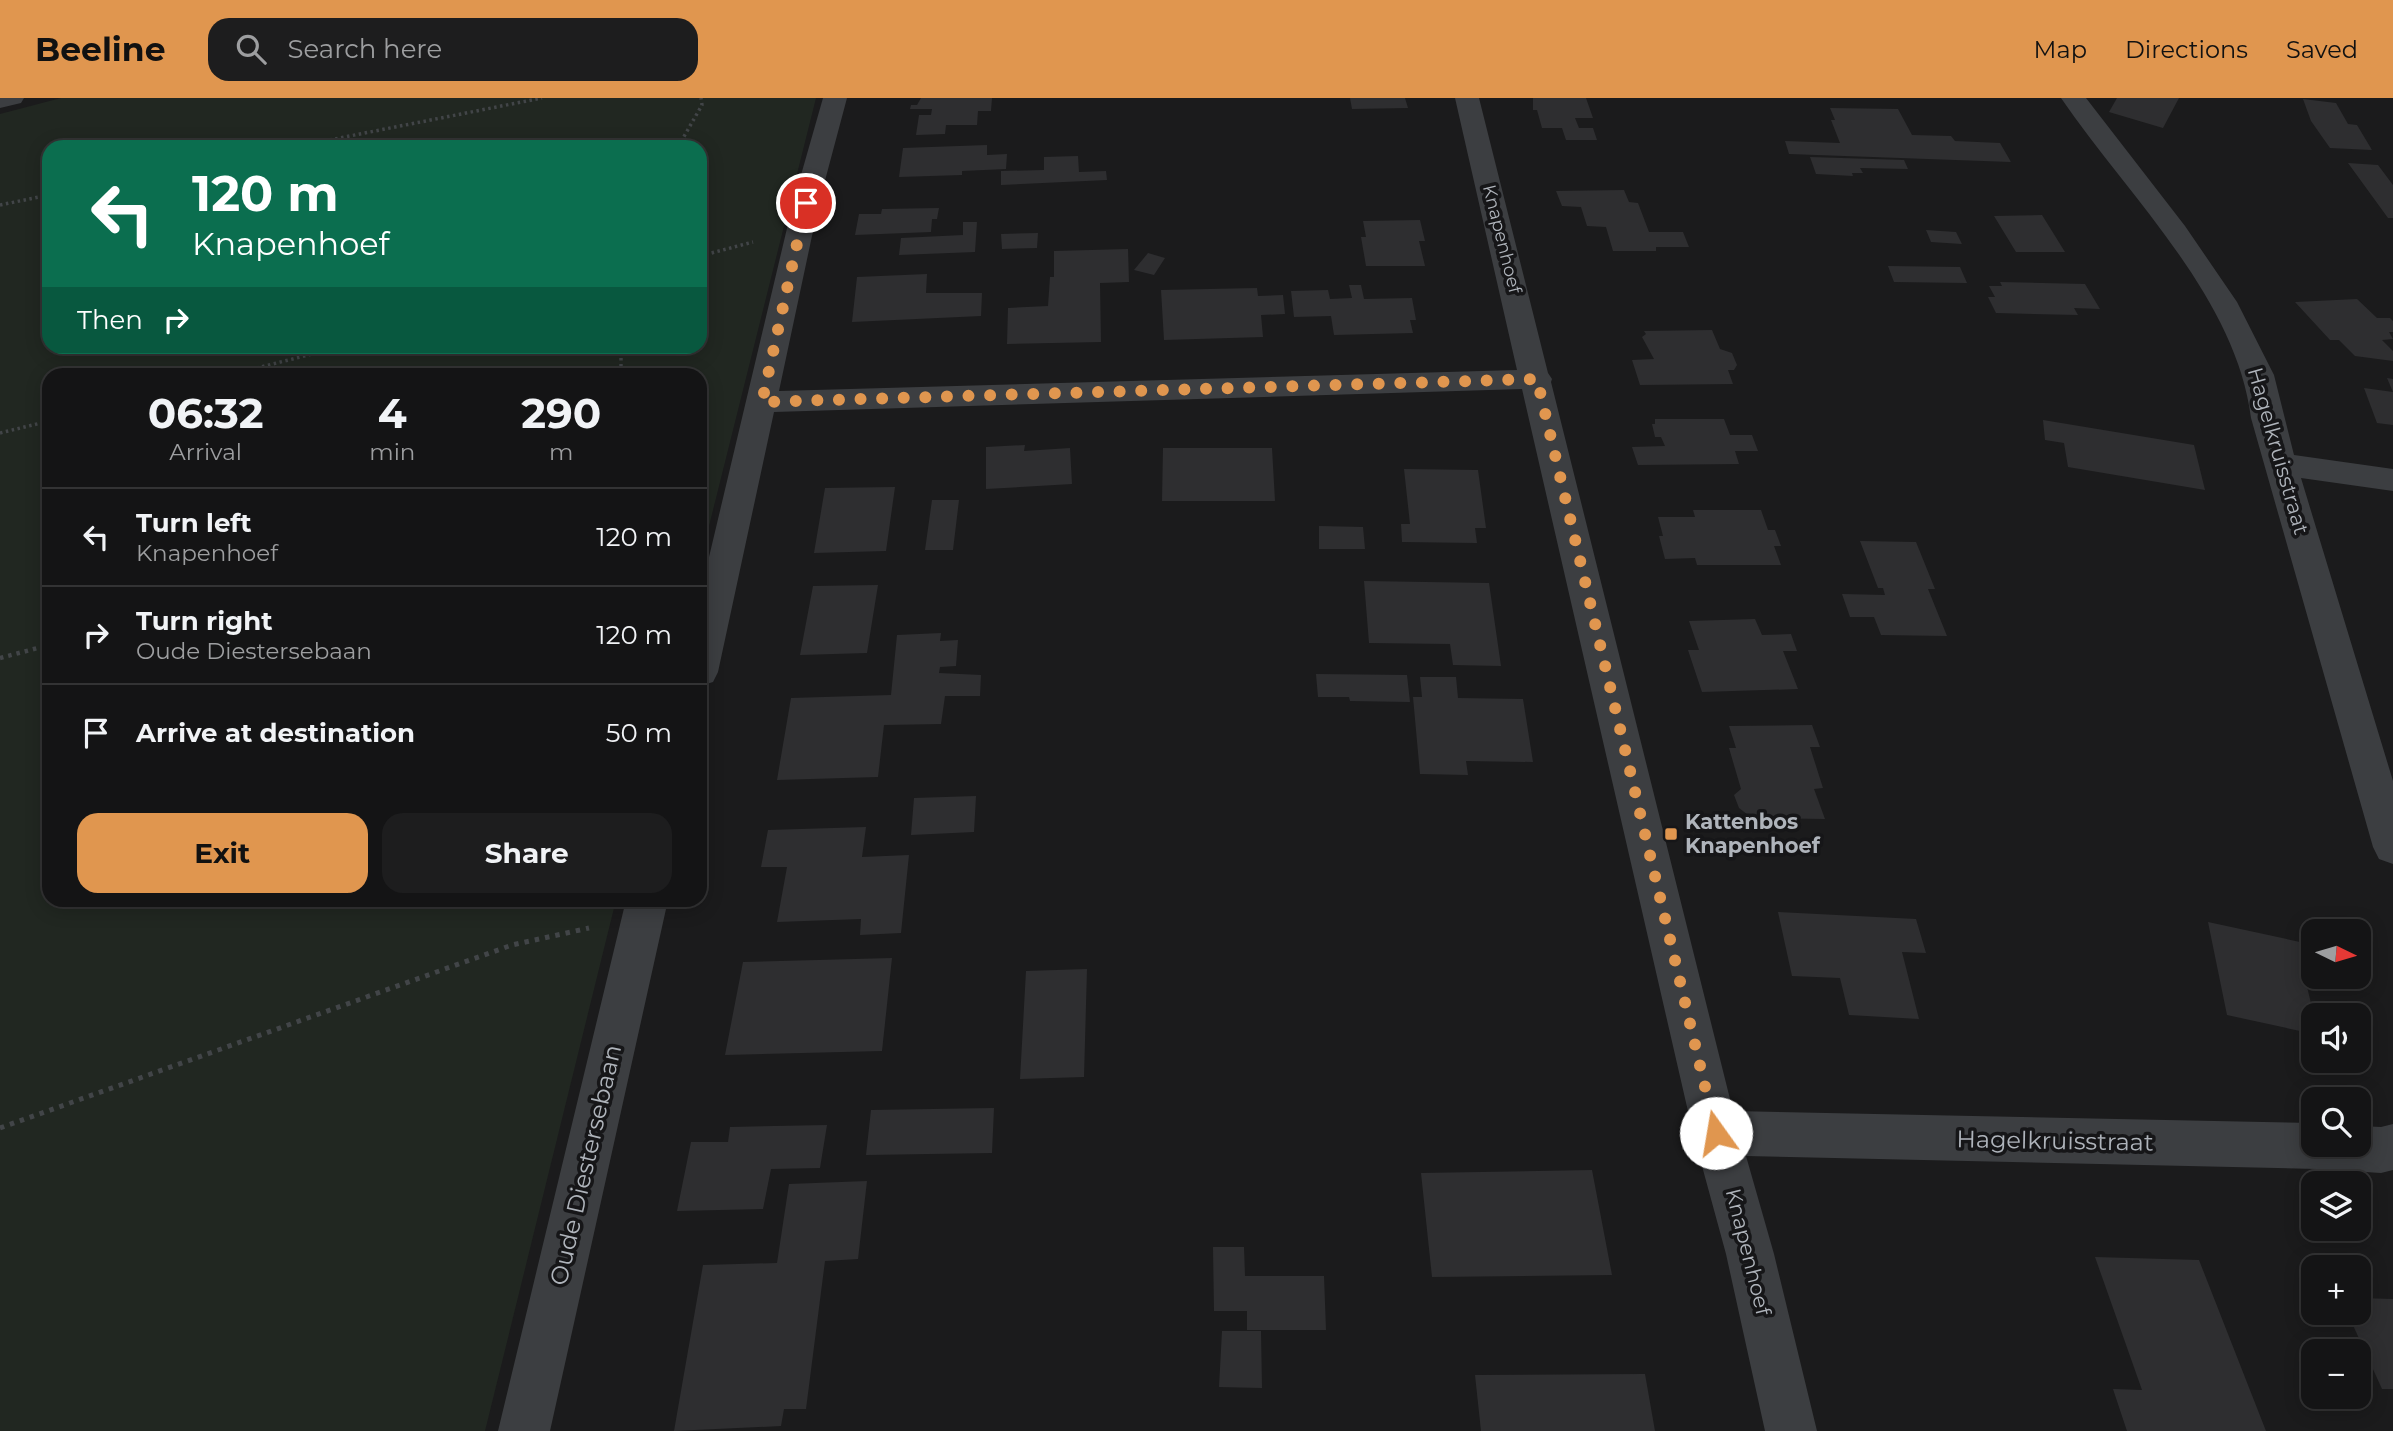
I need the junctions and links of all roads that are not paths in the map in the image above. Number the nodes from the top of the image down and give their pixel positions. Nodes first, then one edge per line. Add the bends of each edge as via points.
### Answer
1 (12, 98) edge
2 (835, 98) edge
3 (1467, 98) edge
4 (2073, 98) edge
5 (0, 101) edge
6 (1537, 379) junction
7 (762, 402) junction
8 (2282, 464) junction
9 (2393, 480) edge
10 (707, 642) edge
11 (2393, 847) edge
12 (646, 907) edge
13 (1716, 1133) junction
14 (2393, 1147) edge
15 (524, 1431) edge
16 (1791, 1431) edge

1 - 5 street
2 - 7 street via 806,203
3 - 6 street, Knapenhoef
4 - 8 street, Hagelkruisstraat via 2206,277 2235,326 2260,377
6 - 7 street
6 - 13 street, Knapenhoef
7 - 10 street
8 - 9 street
8 - 11 street, Hagelkruisstraat
12 - 15 street, Oude Diestersebaan
13 - 14 street, Hagelkruisstraat
13 - 16 street, Knapenhoef

